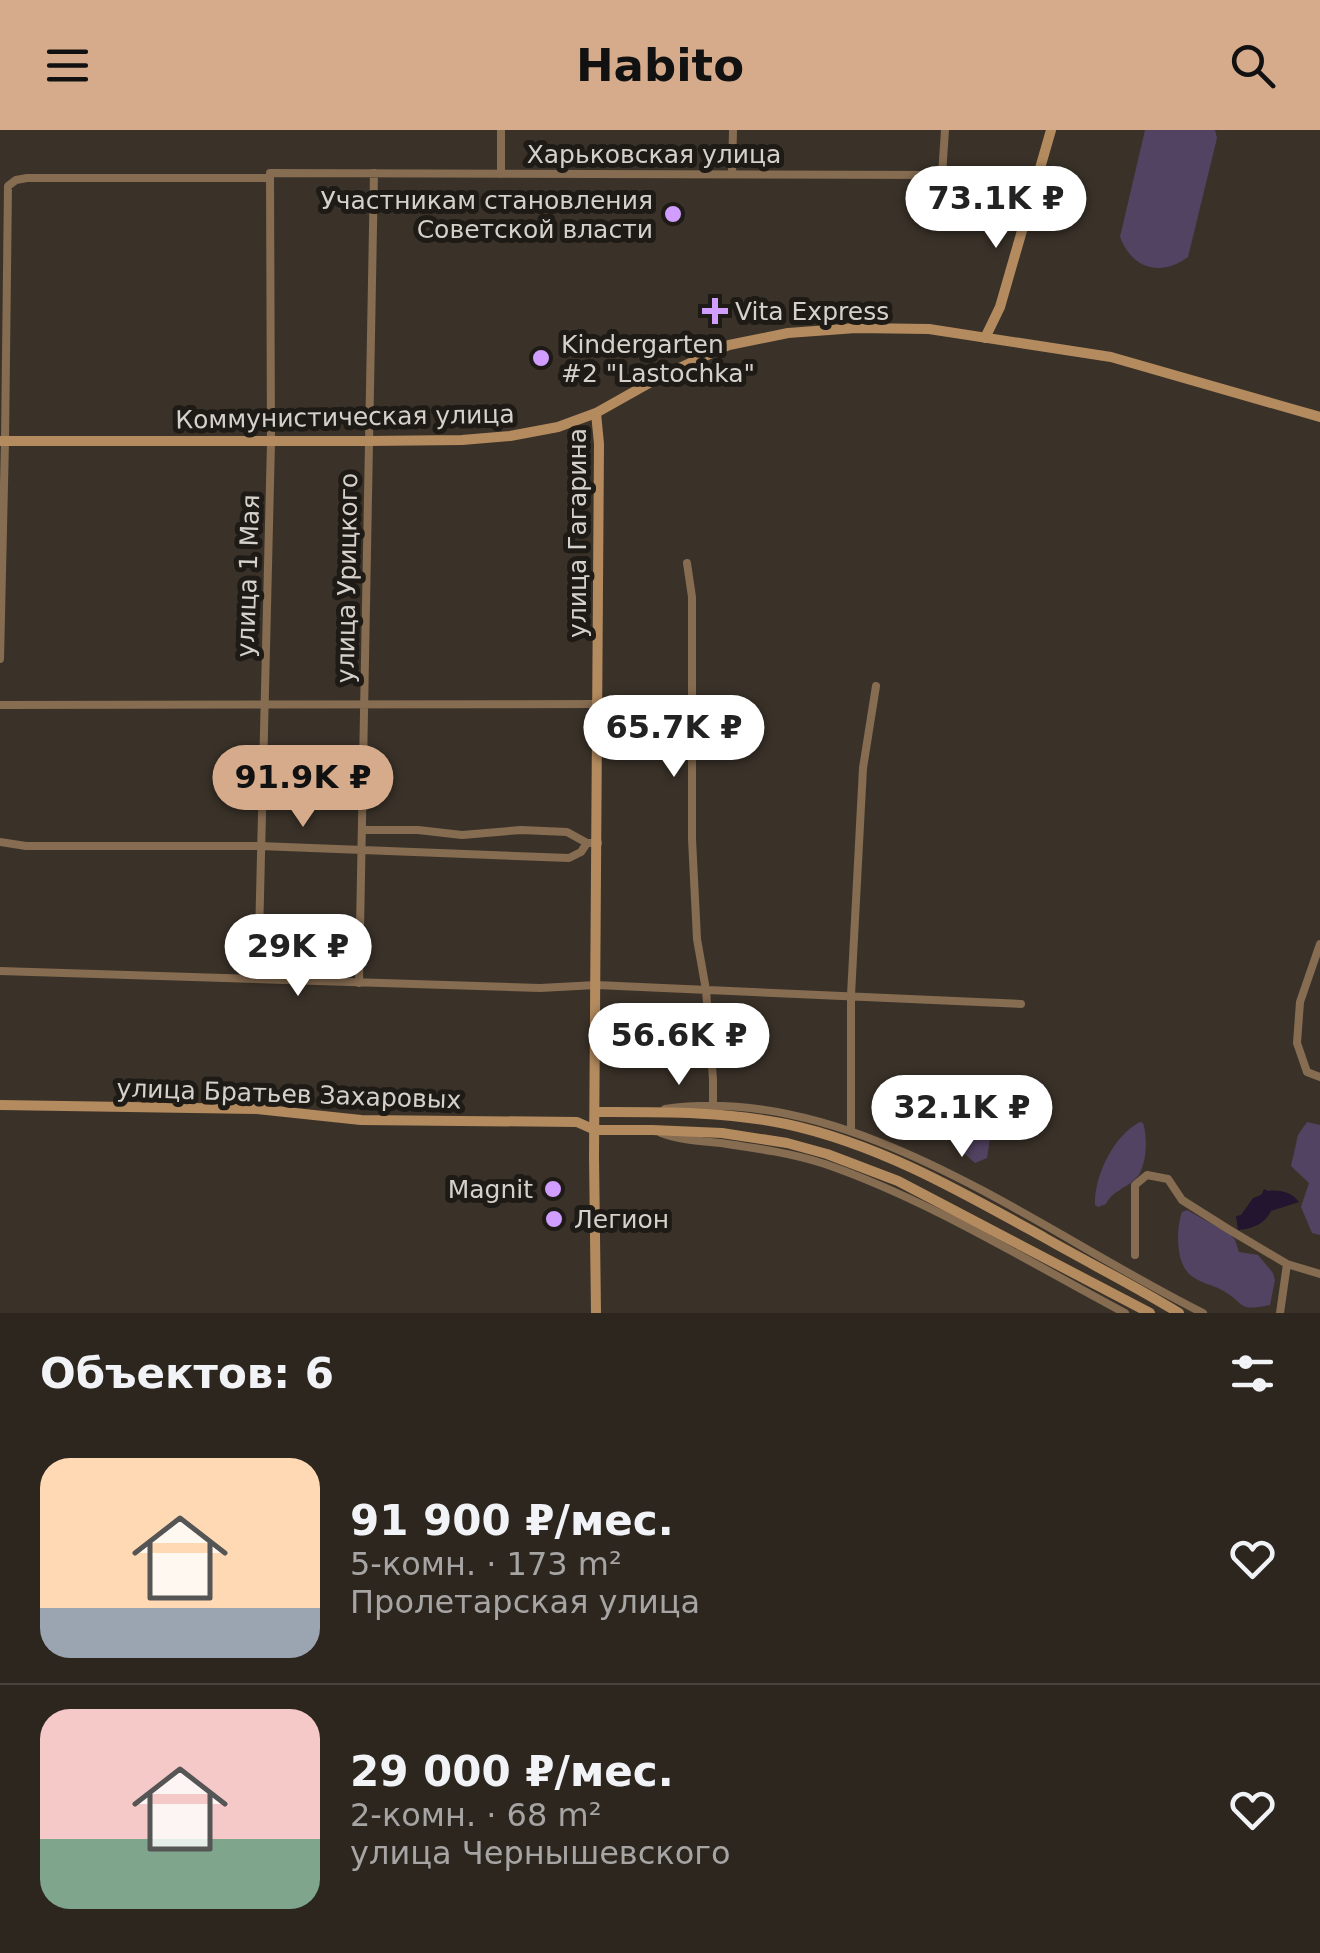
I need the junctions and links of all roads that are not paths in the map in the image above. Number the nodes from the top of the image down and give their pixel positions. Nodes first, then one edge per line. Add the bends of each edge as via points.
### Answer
1 (501, 130) edge
2 (733, 130) edge
3 (945, 130) edge
4 (1051, 130) edge
5 (374, 174) junction
6 (500, 174) junction
7 (732, 174) junction
8 (942, 175) junction
9 (270, 176) junction
10 (1037, 179) junction
11 (3, 222) edge
12 (985, 338) junction
13 (596, 413) junction
14 (1320, 417) edge
15 (3, 441) edge
16 (272, 442) junction
17 (369, 442) junction
18 (687, 563) dead end
19 (0, 659) edge
20 (876, 686) dead end
21 (264, 704) junction
22 (365, 704) junction
23 (598, 704) junction
24 (0, 705) edge
25 (362, 830) junction
26 (0, 842) edge
27 (592, 843) junction
28 (260, 846) junction
29 (362, 852) junction
30 (1320, 944) edge
31 (0, 971) edge
32 (258, 979) junction
33 (359, 982) junction
34 (596, 985) junction
35 (706, 990) junction
36 (851, 995) junction
37 (1021, 1004) dead end
38 (1320, 1078) edge
39 (0, 1105) edge
40 (712, 1105) junction
41 (595, 1112) junction
42 (652, 1112) junction
43 (577, 1122) junction
44 (595, 1130) junction
45 (652, 1130) junction
46 (851, 1132) junction
47 (1135, 1255) dead end
48 (1288, 1264) junction
49 (1320, 1274) edge
50 (1180, 1308) edge
51 (596, 1313) edge
52 (1125, 1313) edge
53 (1150, 1313) edge
54 (1187, 1313) edge
55 (1203, 1313) edge
56 (1280, 1313) edge

1 - 6 street
2 - 7 street
3 - 8 street
4 - 10 main road
5 - 6 street, Харьковская улица
5 - 9 street, Харьковская улица
5 - 17 street, улица Урицкого
6 - 7 street, Харьковская улица
7 - 8 street, Харьковская улица
8 - 10 street, Харьковская улица
9 - 11 street, Харьковская улица via 27,178 8,186
9 - 16 street, улица 1 Мая
10 - 12 main road
11 - 15 street
12 - 13 main road, Коммунистическая улица via 896,328 758,338 702,356
12 - 14 main road, Коммунистическая улица via 1111,357
13 - 17 main road, Коммунистическая улица via 510,436
13 - 23 main road, улица Гагарина
15 - 16 main road, Коммунистическая улица
15 - 19 street
16 - 17 main road, Коммунистическая улица
16 - 21 street, улица 1 Мая
17 - 22 street, улица Урицкого
18 - 35 street via 692,839
20 - 36 street via 864,768
21 - 22 street
21 - 24 street
21 - 28 street, улица 1 Мая
22 - 23 street
22 - 25 street, улица Урицкого
23 - 27 main road, улица Гагарина
25 - 27 street via 567,832
25 - 29 street, улица Урицкого
26 - 28 street
27 - 29 street via 569,858
27 - 34 main road, улица Гагарина
28 - 29 street
28 - 32 street, улица 1 Мая
29 - 33 street, улица Урицкого
30 - 38 street via 1300,1002 1297,1043 1307,1072
31 - 32 street
32 - 33 street
33 - 34 street
34 - 35 street
34 - 41 main road, улица Гагарина
35 - 36 street
35 - 40 street
36 - 37 street
36 - 46 street
39 - 43 main road, улица Братьев Захаровых
40 - 42 street
40 - 46 street via 797,1116
41 - 42 main road
41 - 43 main road, улица Братьев Захаровых
41 - 44 main road, улица Гагарина
42 - 50 main road via 758,1120 862,1146
43 - 44 main road, улица Братьев Захаровых
44 - 45 main road
44 - 51 main road, улица Гагарина
45 - 52 street via 788,1154 855,1176
45 - 53 main road via 757,1138 859,1164
46 - 50 street via 1014,1208
47 - 48 street via 1136,1186 1148,1175 1168,1179 1182,1200
48 - 49 street
48 - 56 street
50 - 54 street
50 - 55 street

